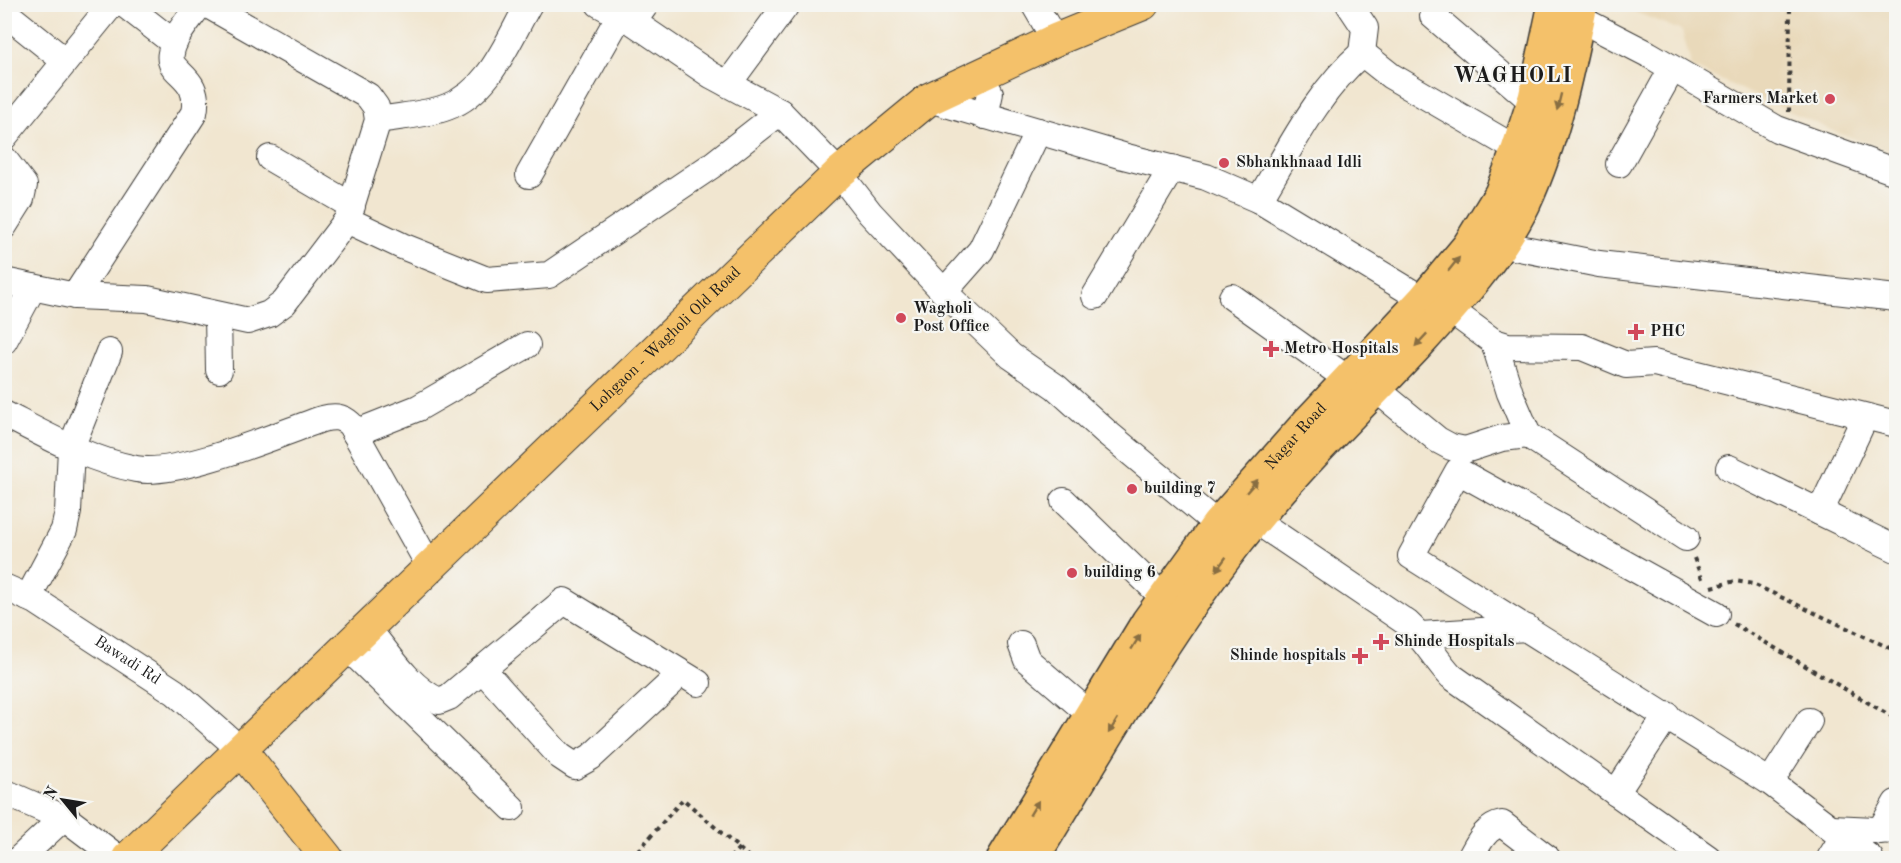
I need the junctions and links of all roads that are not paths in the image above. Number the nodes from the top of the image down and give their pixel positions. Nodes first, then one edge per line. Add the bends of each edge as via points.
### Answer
1 (112, 4) edge
2 (124, 4) edge
3 (200, 4) edge
4 (206, 4) edge
5 (529, 4) edge
6 (787, 4) edge
7 (1034, 4) edge
8 (1143, 4) edge
9 (1349, 4) edge
10 (1572, 9) edge
11 (4, 12) edge
12 (625, 12) edge
13 (1433, 16) dead end
14 (1055, 40) junction
15 (174, 43) junction
16 (1362, 53) junction
17 (65, 61) junction
18 (1672, 69) junction
19 (980, 75) junction
20 (728, 84) junction
21 (929, 99) junction
22 (1533, 102) junction
23 (780, 112) junction
24 (985, 116) junction
25 (378, 120) junction
26 (1038, 131) junction
27 (4, 137) edge
28 (1518, 150) junction
29 (270, 158) dead end
30 (4, 159) edge
31 (1619, 164) dead end
32 (1172, 168) junction
33 (1896, 172) edge
34 (839, 173) junction
35 (530, 175) dead end
36 (1258, 200) junction
37 (349, 213) junction
38 (4, 226) edge
39 (1499, 244) junction
40 (4, 281) edge
41 (33, 287) junction
42 (944, 292) junction
43 (75, 296) junction
44 (1095, 296) dead end
45 (1232, 297) dead end
46 (1896, 298) edge
47 (1437, 305) junction
48 (218, 315) junction
49 (4, 341) edge
50 (1494, 342) junction
51 (527, 345) dead end
52 (109, 352) dead end
53 (219, 370) dead end
54 (1362, 384) junction
55 (4, 414) edge
56 (1865, 417) junction
57 (1896, 424) edge
58 (355, 433) junction
59 (1528, 435) junction
60 (71, 448) junction
61 (1729, 468) dead end
62 (1064, 501) dead end
63 (1820, 512) junction
64 (1255, 520) junction
65 (1218, 525) junction
66 (1686, 538) road end
67 (1896, 549) edge
68 (430, 567) junction
69 (4, 587) edge
70 (28, 598) junction
71 (1165, 599) junction
72 (1716, 614) road end
73 (1527, 628) junction
74 (1421, 635) junction
75 (357, 638) junction
76 (1021, 644) dead end
77 (482, 669) junction
78 (671, 683) dead end
79 (698, 683) dead end
80 (1091, 715) junction
81 (1667, 715) junction
82 (1809, 721) dead end
83 (241, 750) junction
84 (1770, 782) junction
85 (4, 792) edge
86 (1616, 793) junction
87 (1896, 803) edge
88 (512, 808) dead end
89 (63, 818) junction
90 (1888, 831) edge
91 (1838, 833) junction
92 (20, 858) edge
93 (118, 858) edge
94 (128, 858) edge
95 (327, 858) edge
96 (1004, 858) edge
97 (1032, 858) edge
98 (1470, 858) edge
99 (1547, 858) edge
100 (1708, 858) edge
101 (1830, 858) edge
102 (1870, 858) edge

1 - 17 street
2 - 15 street
3 - 15 street
4 - 25 street via 368,96 376,107
5 - 25 street via 484,81 470,96 446,108
6 - 20 street
7 - 14 street
8 - 14 main road, Lohgaon - Wagholi Old Road
9 - 16 street via 1365,28
10 - 18 street
10 - 22 highway, Nagar Road
10 -> 39 highway, Nagar Road via 1546,151 1523,205
11 - 17 street
12 - 20 street
12 - 35 street
13 - 22 street
14 - 19 main road, Lohgaon - Wagholi Old Road
15 - 43 street via 170,55 174,67 191,84 197,97 194,113
16 - 28 street via 1391,76
16 - 36 street via 1343,69 1321,98
17 - 27 street
18 - 31 street
18 - 33 street via 1789,134
19 - 21 main road, Lohgaon - Wagholi Old Road
19 - 24 street via 990,93
20 - 23 street
21 - 24 street
21 - 34 main road, Lohgaon - Wagholi Old Road
22 - 28 highway, Nagar Road
23 - 34 street
23 - 37 street via 711,166 549,275 487,280
24 - 26 street
25 - 37 street
26 - 32 street
26 - 42 street via 981,250
47 -> 28 highway, Nagar Road via 1501,194
29 - 37 street
30 - 38 street via 24,185 21,198
32 - 36 street via 1206,177
32 - 44 street
34 - 42 street via 870,213
34 - 68 main road, Lohgaon - Wagholi Old Road
36 - 47 street
37 - 48 street via 284,303 269,314 248,321
39 - 46 street via 1599,264
39 - 47 highway, Nagar Road
40 - 41 street
41 - 43 street
41 - 49 street
42 - 65 street via 1011,356 1056,387
43 - 48 street via 147,299
45 - 54 street
47 - 50 street
47 - 54 highway, Nagar Road
48 - 53 street
50 - 56 street via 1507,346 1582,347 1626,365 1654,363
50 - 59 street
51 - 58 street via 418,408
52 - 60 street
54 - 59 street via 1451,447 1465,450 1502,438
54 - 64 highway, Nagar Road
65 -> 54 highway, Nagar Road
55 - 60 street
56 - 57 street
56 - 63 street
58 - 60 street via 344,419 328,418 188,465 161,470 137,469
58 - 68 street
59 - 66 street
60 - 70 street via 64,531
61 - 63 street
62 - 71 street
63 - 67 street
64 - 74 street
64 -> 97 highway, Nagar Road via 1169,636
65 - 71 highway, Nagar Road
68 - 75 main road, Lohgaon - Wagholi Old Road
69 - 70 street, Bawadi Rd
70 - 83 street, Bawadi Rd via 175,692
80 -> 71 highway, Nagar Road
72 - 73 street via 1458,471 1411,556
73 - 74 street
73 - 81 street
74 - 86 street via 1451,676
75 - 77 street via 439,701
75 - 83 main road, Lohgaon - Wagholi Old Road
75 - 88 street
76 - 80 street via 1027,660
77 - 78 street via 560,756 575,766 591,757
77 - 79 street via 564,600
96 -> 80 highway, Nagar Road
81 - 84 street
81 - 86 street
82 - 84 street
83 - 94 main road, Lohgaon - Wagholi Old Road
83 - 95 main road
84 - 91 street
85 - 89 street
86 - 100 street
87 - 90 street
89 - 92 street
89 - 93 street
90 - 91 street
91 - 101 street
91 - 102 street
98 - 99 street via 1485,834 1502,824

